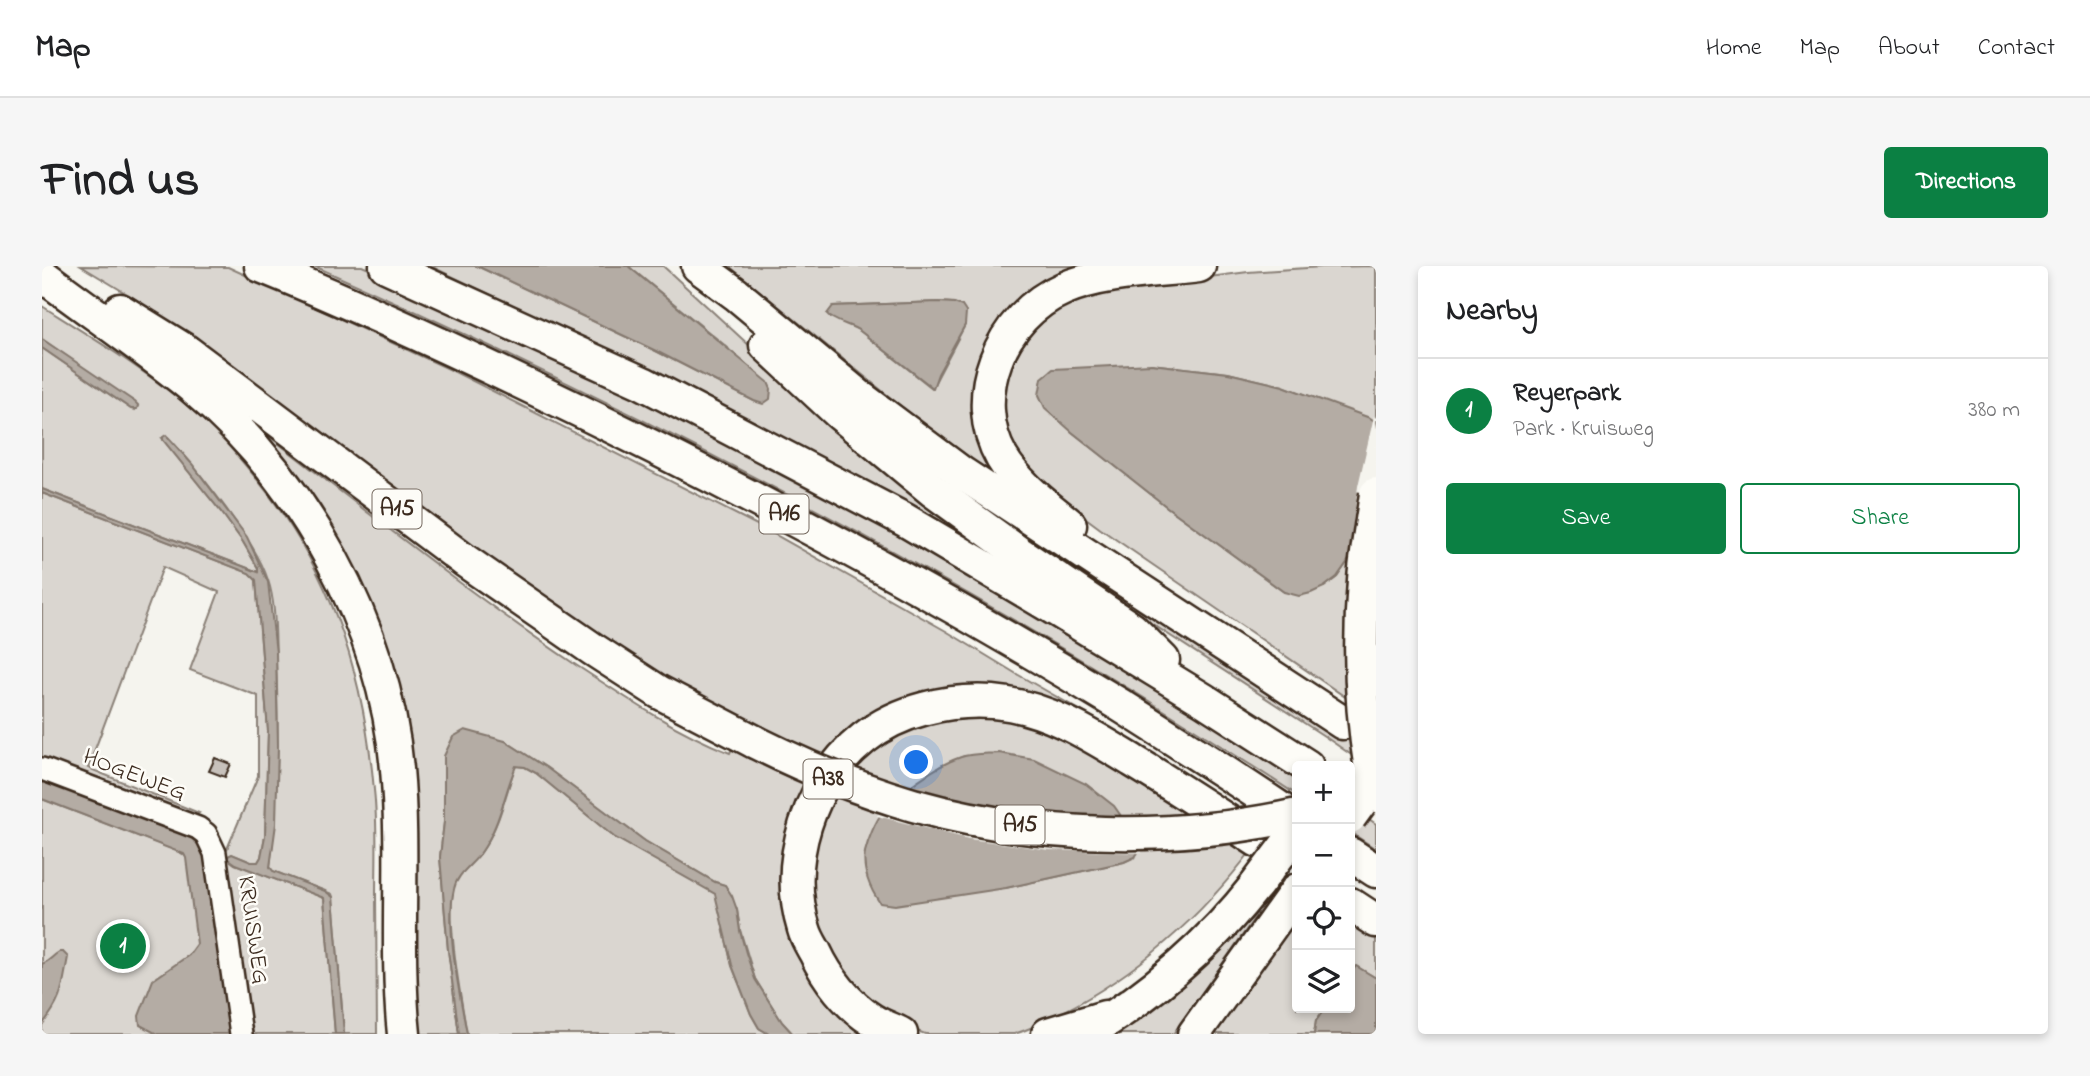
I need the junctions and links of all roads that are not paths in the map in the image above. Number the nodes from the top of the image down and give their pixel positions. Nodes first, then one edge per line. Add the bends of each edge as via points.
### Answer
1 (46, 266) edge
2 (261, 266) edge
3 (386, 266) edge
4 (682, 266) edge
5 (698, 266) edge
6 (1199, 266) edge
7 (42, 275) edge
8 (1376, 494) edge
9 (1170, 610) junction
10 (1204, 700) junction
11 (1343, 723) dead end
12 (1375, 737) edge
13 (1299, 761) edge
14 (1349, 761) edge
15 (42, 769) edge
16 (1376, 781) edge
17 (1376, 795) edge
18 (1355, 801) edge
19 (1355, 810) edge
20 (1292, 818) edge
21 (206, 834) joint
22 (1258, 841) dead end
23 (1355, 857) edge
24 (1376, 872) edge
25 (400, 875) junction
26 (1292, 881) edge
27 (1355, 907) edge
28 (1376, 921) edge
29 (1119, 1013) junction
30 (241, 1034) edge
31 (389, 1034) edge
32 (404, 1034) edge
33 (901, 1034) edge
34 (1048, 1034) edge
35 (1086, 1034) edge
36 (1194, 1034) edge

1 - 20 highway, A15, bridge via 186,351 464,560 594,650 659,692 810,767 883,796 1005,824 1154,832
2 - 20 highway, A16 via 550,396 845,547 1109,699
3 - 10 highway, A16 via 643,383 905,520
4 - 10 highway, A16 via 840,414 932,490 1132,629
5 - 9 highway via 914,438
6 - 9 highway via 1094,280 1043,300 1006,338 991,373 988,397 994,440 1014,475
7 - 25 highway via 223,416 263,459 315,529 357,611 386,694 397,767
8 - 17 highway, bridge via 1364,579 1362,646 1367,754
9 - 11 highway
10 - 13 highway, A16
12 - 14 highway
15 - 21 street, HOGEWEG
16 - 19 highway, bridge
17 - 18 highway, bridge
20 - 29 highway, bridge via 1257,884 1221,926
21 - 30 street, KRUISWEG via 215,853
22 - 33 highway, A38 via 1098,740 1061,720 1024,708 960,702 918,710 889,723 864,737 841,760 816,797 797,858 797,897 804,929 821,966 844,996 871,1020
23 - 24 highway
25 - 31 highway
25 - 32 highway
26 - 36 highway
27 - 28 highway
29 - 34 highway
29 - 35 highway

